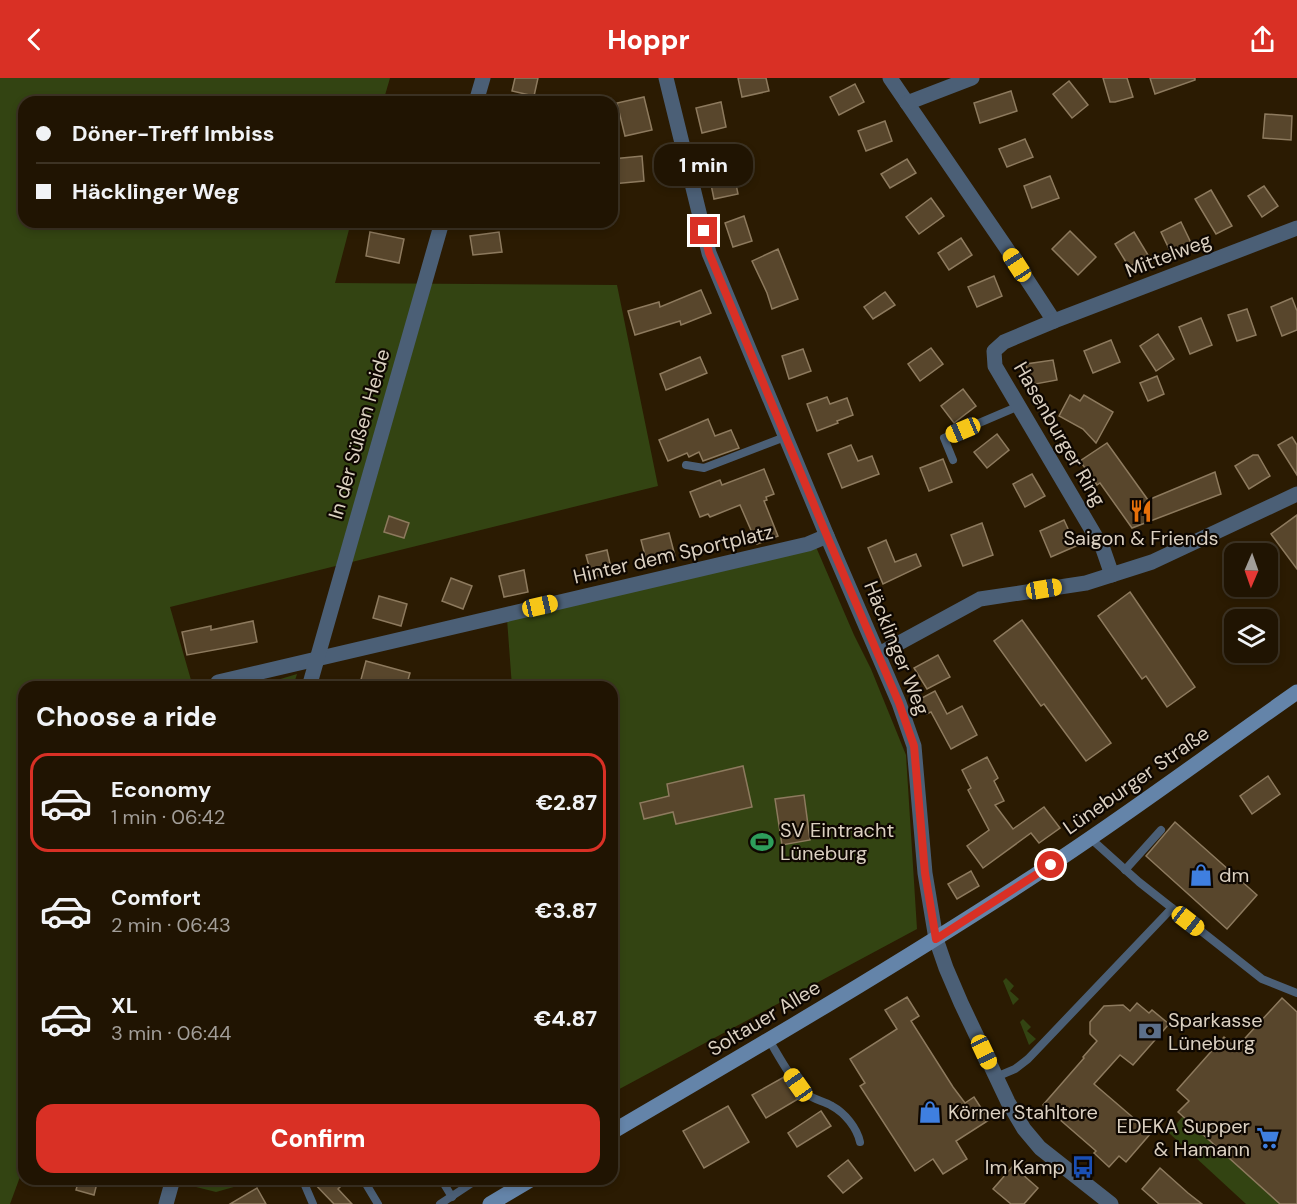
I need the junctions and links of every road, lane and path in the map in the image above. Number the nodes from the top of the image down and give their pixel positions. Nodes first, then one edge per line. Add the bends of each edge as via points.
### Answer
1 (483, 78) edge
2 (666, 78) edge
3 (890, 78) edge
4 (972, 78) edge
5 (478, 96) edge
6 (907, 103) junction
7 (440, 228) edge
8 (1297, 228) edge
9 (1054, 321) junction
10 (1019, 406) junction
11 (785, 436) junction
12 (952, 460) dead end
13 (686, 465) dead end
14 (1297, 494) edge
15 (827, 536) junction
16 (1112, 575) junction
17 (879, 654) junction
18 (317, 658) junction
19 (222, 681) edge
20 (311, 681) edge
21 (1297, 692) edge
22 (1161, 830) dead end
23 (1090, 838) junction
24 (1125, 870) junction
25 (1172, 908) junction
26 (936, 939) junction
27 (1297, 993) edge
28 (769, 1040) junction
29 (996, 1077) junction
30 (618, 1128) edge
31 (860, 1142) dead end
32 (171, 1185) edge
33 (305, 1185) edge
34 (367, 1185) edge
35 (445, 1185) edge
36 (469, 1185) edge
37 (518, 1185) edge
38 (452, 1197) junction
39 (166, 1204) edge
40 (313, 1204) edge
41 (378, 1204) edge
42 (440, 1204) edge
43 (490, 1204) edge
44 (1111, 1204) edge

1 - 5 street
2 - 11 street, Häcklinger Weg via 709,253
3 - 6 street
4 - 6 street
6 - 9 street
7 - 18 street, In der Süßen Heide
8 - 9 street, Mittelweg
9 - 10 street, Hasenburger Ring via 1004,342 994,351 995,366
10 - 12 lane via 944,438
10 - 16 street, Hasenburger Ring via 1102,549
11 - 13 lane via 704,468
11 - 15 street, Häcklinger Weg
14 - 16 street via 1152,562
15 - 17 street, Häcklinger Weg
15 - 18 street, Hinter dem Sportplatz via 808,544
16 - 17 street via 1086,583 980,599
17 - 26 street, Häcklinger Weg via 914,746 925,873
18 - 19 street
18 - 20 street, In der Süßen Heide
21 - 23 street, Lüneburger Straße
22 - 24 lane
23 - 24 lane
23 - 26 street, Lüneburger Straße
24 - 25 lane
25 - 27 lane via 1262,979
25 - 29 lane via 1028,1059
26 - 28 street, Soltauer Allee
26 - 29 street, Häcklinger Weg
28 - 30 street, Soltauer Allee
28 - 31 lane via 798,1085 811,1098 844,1115
29 - 44 street, Häcklinger Weg via 1024,1130 1040,1148
32 - 39 street
33 - 40 lane
34 - 41 lane
35 - 38 lane
36 - 38 lane
37 - 43 street
38 - 42 lane

